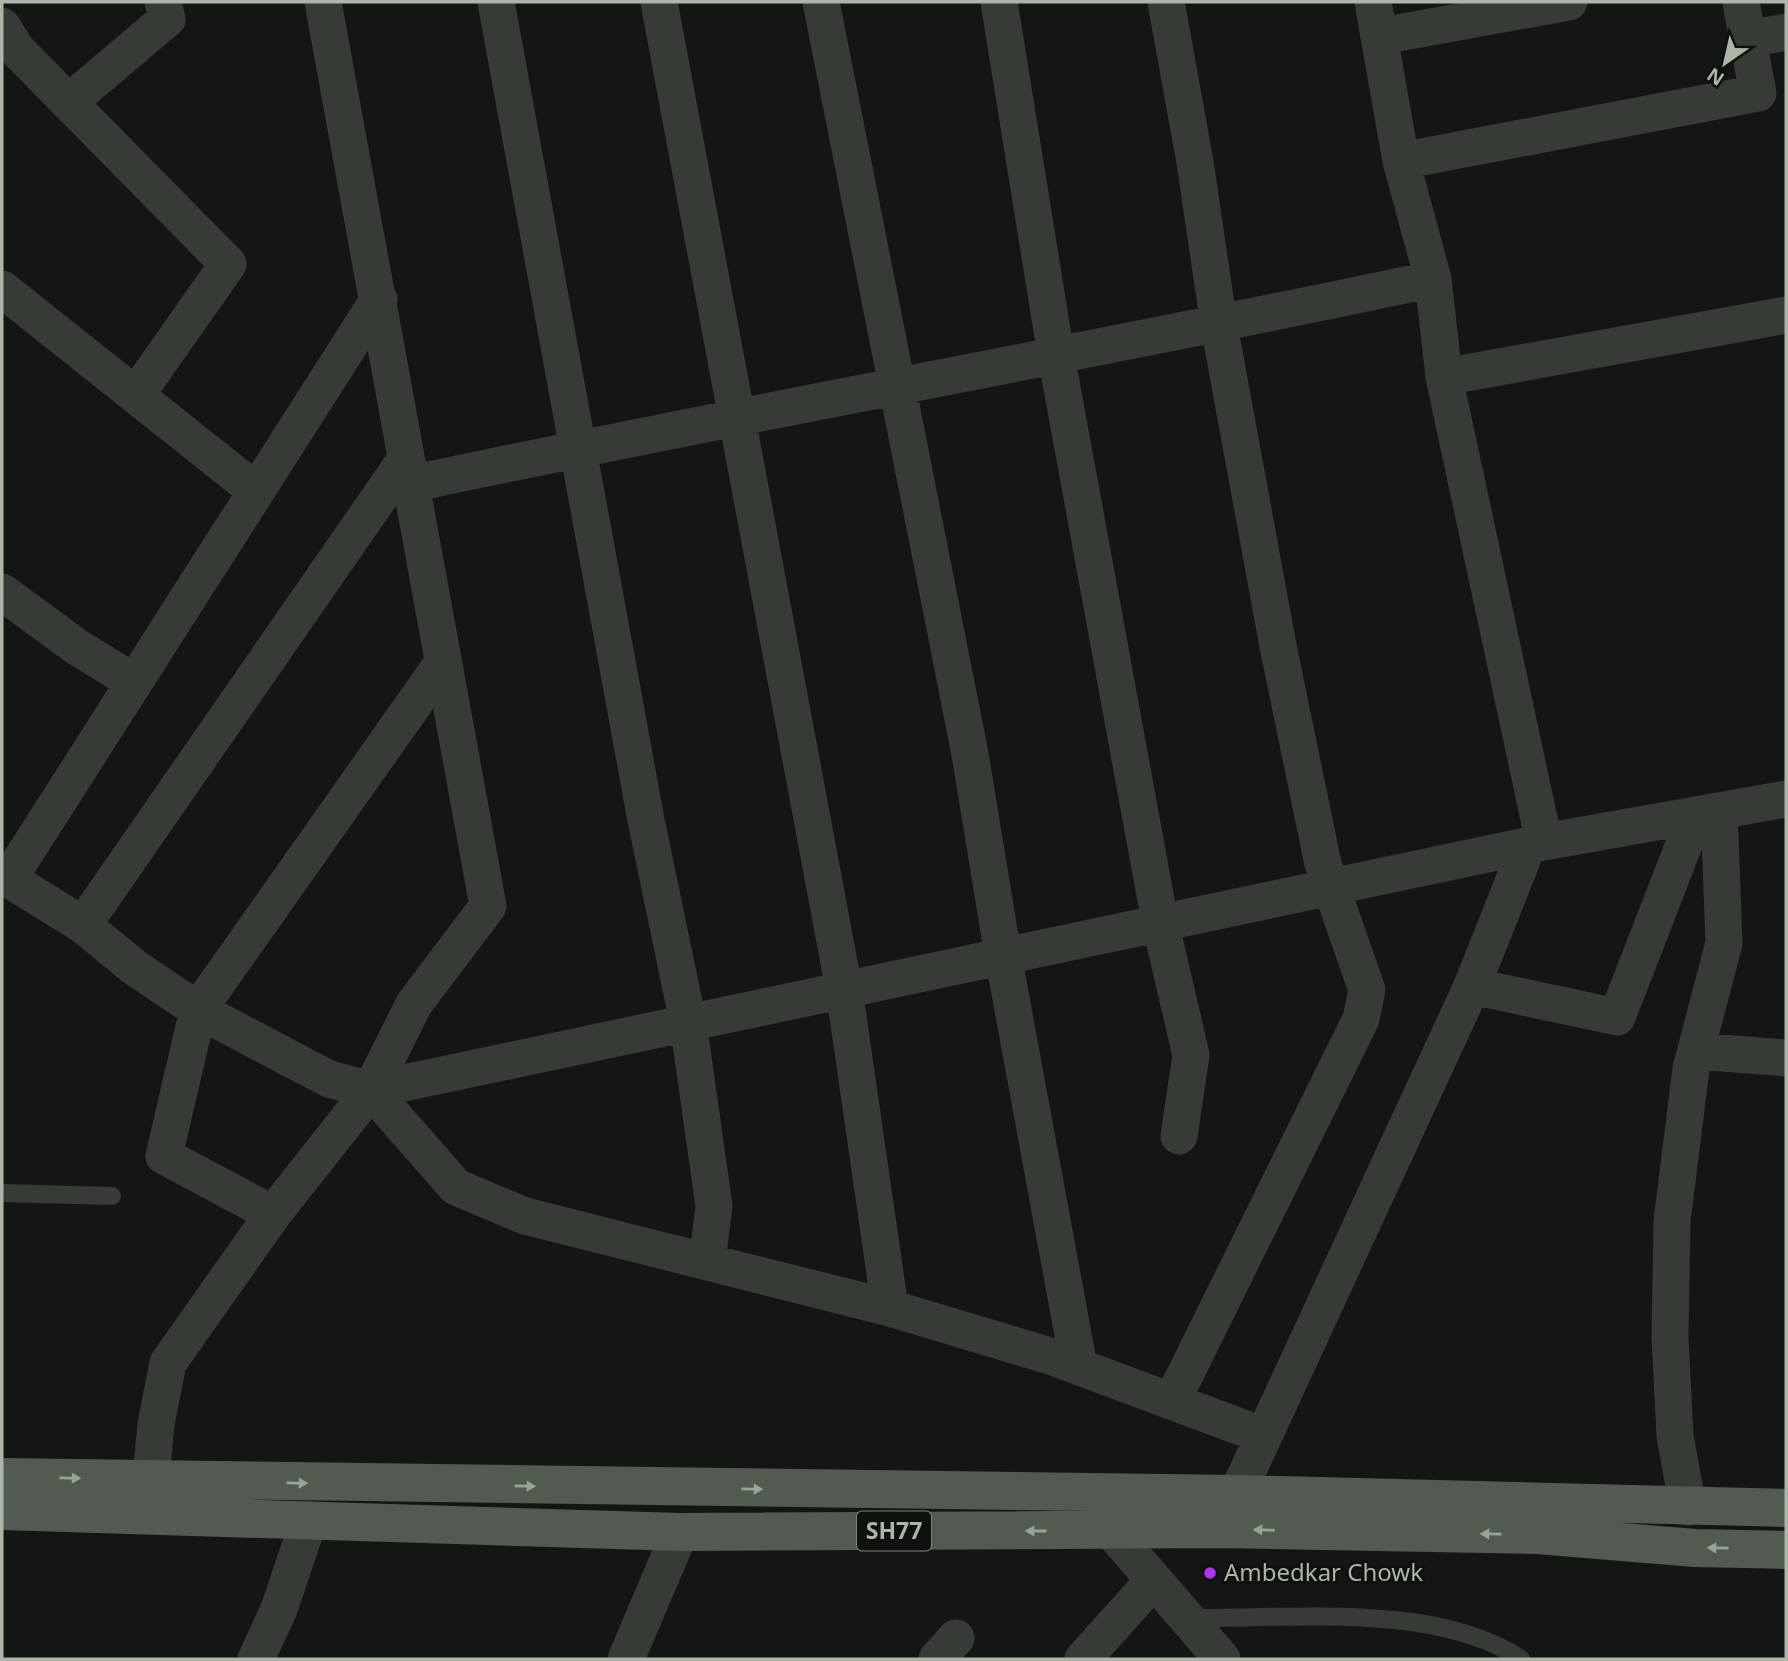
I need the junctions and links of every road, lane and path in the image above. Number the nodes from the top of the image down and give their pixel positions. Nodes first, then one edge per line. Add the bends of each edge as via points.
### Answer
1 (163, 2) edge
2 (323, 2) edge
3 (496, 2) edge
4 (659, 2) edge
5 (821, 2) edge
6 (999, 2) edge
7 (1166, 2) edge
8 (1569, 2) edge
9 (1741, 2) edge
10 (1377, 19) edge
11 (2, 26) edge
12 (1786, 32) edge
13 (1748, 39) junction
14 (69, 102) junction
15 (1401, 161) junction
16 (1433, 279) junction
17 (2, 289) edge
18 (379, 299) junction
19 (1786, 315) edge
20 (1219, 325) junction
21 (1056, 355) junction
22 (1444, 377) junction
23 (897, 386) junction
24 (136, 395) junction
25 (737, 418) junction
26 (576, 448) junction
27 (409, 472) junction
28 (256, 491) junction
29 (2, 592) edge
30 (443, 664) junction
31 (134, 682) junction
32 (1786, 799) edge
33 (1707, 814) junction
34 (1536, 844) junction
35 (5, 877) edge
36 (1331, 887) junction
37 (1160, 922) junction
38 (83, 925) junction
39 (1003, 955) junction
40 (1472, 986) junction
41 (844, 989) junction
42 (198, 1010) junction
43 (688, 1022) junction
44 (1696, 1051) junction
45 (1786, 1058) edge
46 (371, 1090) junction
47 (1180, 1136) dead end
48 (2, 1193) edge
49 (111, 1196) dead end
50 (273, 1214) junction
51 (707, 1262) junction
52 (890, 1308) junction
53 (1079, 1367) junction
54 (1172, 1401) junction
55 (1262, 1435) junction
56 (2, 1477) edge
57 (1237, 1494) junction
58 (149, 1499) junction
59 (1688, 1507) junction
60 (1786, 1508) edge
61 (2, 1511) edge
62 (309, 1520) junction
63 (1111, 1530) junction
64 (680, 1532) junction
65 (1786, 1550) edge
66 (1154, 1580) junction
67 (1186, 1618) junction
68 (256, 1659) edge
69 (626, 1659) edge
70 (1083, 1659) edge
71 (1222, 1659) edge
72 (1521, 1659) edge

1 - 14 street via 167,19
2 - 18 street
3 - 26 street
4 - 25 street
5 - 23 street
6 - 21 street
7 - 20 street
8 - 10 street
9 - 13 street
10 - 15 street
11 - 14 street via 17,50
12 - 13 street
13 - 15 street via 1758,93
14 - 24 street via 228,264
15 - 16 street
16 - 20 street
16 - 22 street
17 - 24 street
18 - 27 street
18 - 28 street
19 - 22 street
20 - 21 street
20 - 36 street via 1278,646
21 - 23 street
21 - 37 street
22 - 34 street
23 - 25 street
23 - 39 street via 970,754
24 - 28 street
25 - 26 street
25 - 41 street
26 - 27 street
26 - 43 street
27 - 30 street
27 - 38 street
28 - 31 street
29 - 31 street
30 - 42 street
30 - 46 street via 488,905 414,1004
31 - 35 street
32 - 33 street
33 - 34 street
33 - 40 street via 1617,1017
33 - 44 street via 1724,943
34 - 36 street
34 - 40 street
35 - 38 street
36 - 37 street
36 - 54 street via 1367,990 1362,1019
37 - 39 street
37 - 47 street via 1191,1055
38 - 42 street
39 - 41 street
39 - 53 street
40 - 55 street
41 - 43 street
41 - 52 street
42 - 46 street via 329,1079
42 - 50 street via 164,1156
43 - 46 street
43 - 51 street via 714,1206
44 - 45 street
44 - 59 street via 1672,1234 1675,1436
46 - 50 street
46 - 51 street via 456,1187 525,1216
48 - 49 lane
50 - 58 street via 168,1363 156,1423
51 - 52 street
52 - 53 street
53 - 54 street
54 - 55 street
55 - 57 street
56 -> 58 main road, SH77
58 -> 57 main road, SH77
57 - 59 main road, SH77
58 - 61 main road, SH77
58 - 62 main road, SH77
59 - 60 main road, SH77
62 - 64 main road, SH77
62 - 68 street via 279,1609
63 -> 64 main road, SH77
65 -> 63 main road, SH77 via 1538,1535
63 - 66 street
64 - 69 street
66 - 67 street
66 - 70 street
67 - 71 street
67 - 72 lane via 1401,1619 1478,1637

